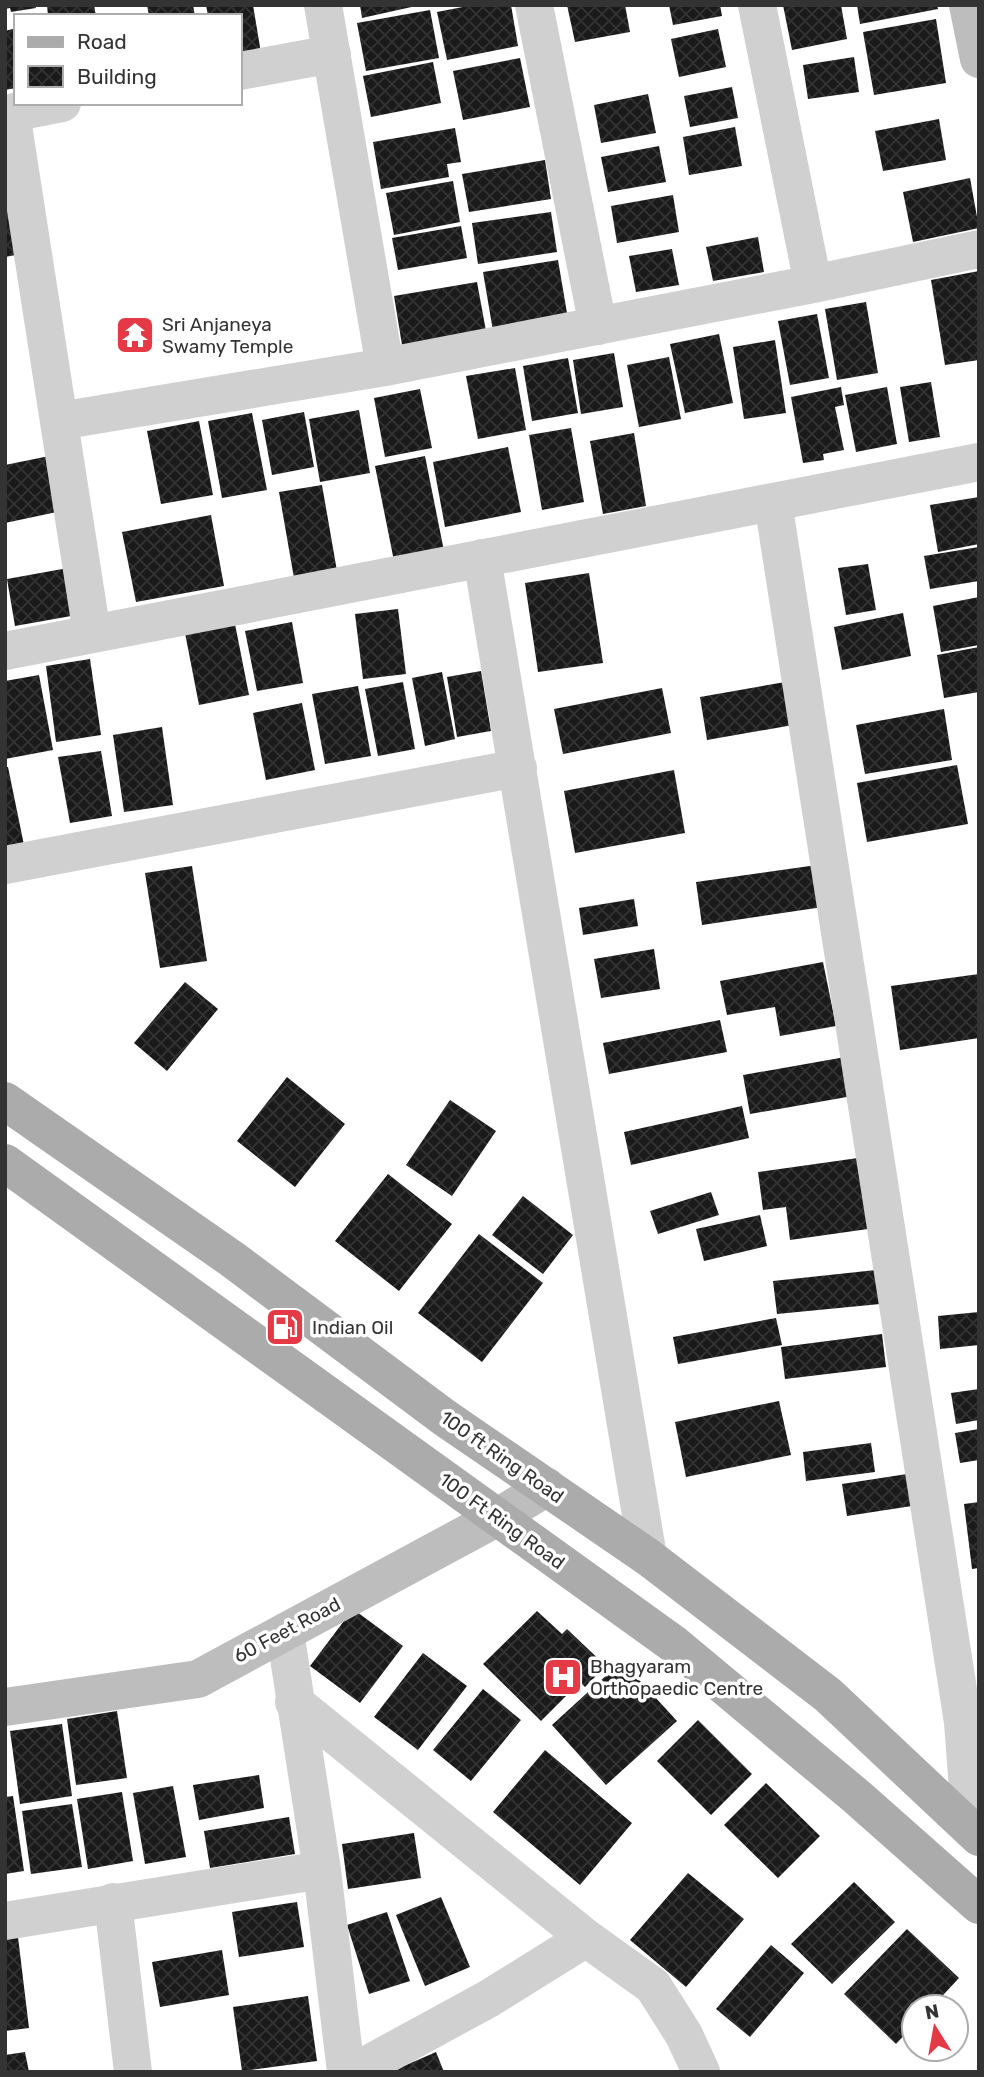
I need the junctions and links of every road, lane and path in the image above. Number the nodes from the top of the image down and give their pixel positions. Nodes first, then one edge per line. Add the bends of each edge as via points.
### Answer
1 (323, 5) edge
2 (534, 5) edge
3 (757, 5) edge
4 (968, 5) edge
5 (332, 54) junction
6 (979, 59) edge
7 (242, 71) edge
8 (51, 105) edge
9 (8, 113) edge
10 (979, 249) edge
11 (813, 284) junction
12 (598, 326) junction
13 (385, 367) junction
14 (59, 421) junction
15 (979, 462) edge
16 (773, 502) junction
17 (482, 558) junction
18 (92, 634) junction
19 (5, 651) edge
20 (517, 768) junction
21 (5, 865) edge
22 (5, 1101) edge
23 (5, 1163) edge
24 (547, 1487) junction
25 (498, 1517) junction
26 (648, 1557) junction
27 (285, 1632) junction
28 (294, 1702) junction
29 (5, 1707) edge
30 (975, 1833) edge
31 (322, 1870) junction
32 (113, 1902) junction
33 (979, 1905) edge
34 (5, 1921) edge
35 (586, 1938) junction
36 (133, 2072) edge
37 (346, 2072) edge
38 (354, 2072) edge
39 (701, 2072) edge

1 - 5 street
2 - 12 street
3 - 11 street
4 - 6 street
5 - 7 street
5 - 13 street
8 - 9 street
9 - 14 street
10 - 11 street
11 - 12 street
12 - 13 street
13 - 14 street
14 - 18 street
15 - 16 street
16 - 17 street
16 - 30 street via 963,1722
17 - 18 street
17 - 20 street
18 - 19 street
20 - 21 street
20 - 26 street
22 - 24 main road, 100 ft Ring Road
23 - 25 main road, 100 Ft Ring Road
24 - 25 street, 60 Feet Road
24 - 26 main road, 100 ft Ring Road
25 - 27 street, 60 Feet Road
25 - 33 main road, 100 Ft Ring Road via 675,1645
26 - 30 main road, 100 ft Ring Road via 828,1695
27 - 28 street
27 - 29 street, 60 Feet Road via 198,1679
28 - 31 street
28 - 35 street
31 - 32 street
31 - 37 street
32 - 34 street
32 - 36 street
35 - 38 street via 488,1999
35 - 39 street via 653,1986

